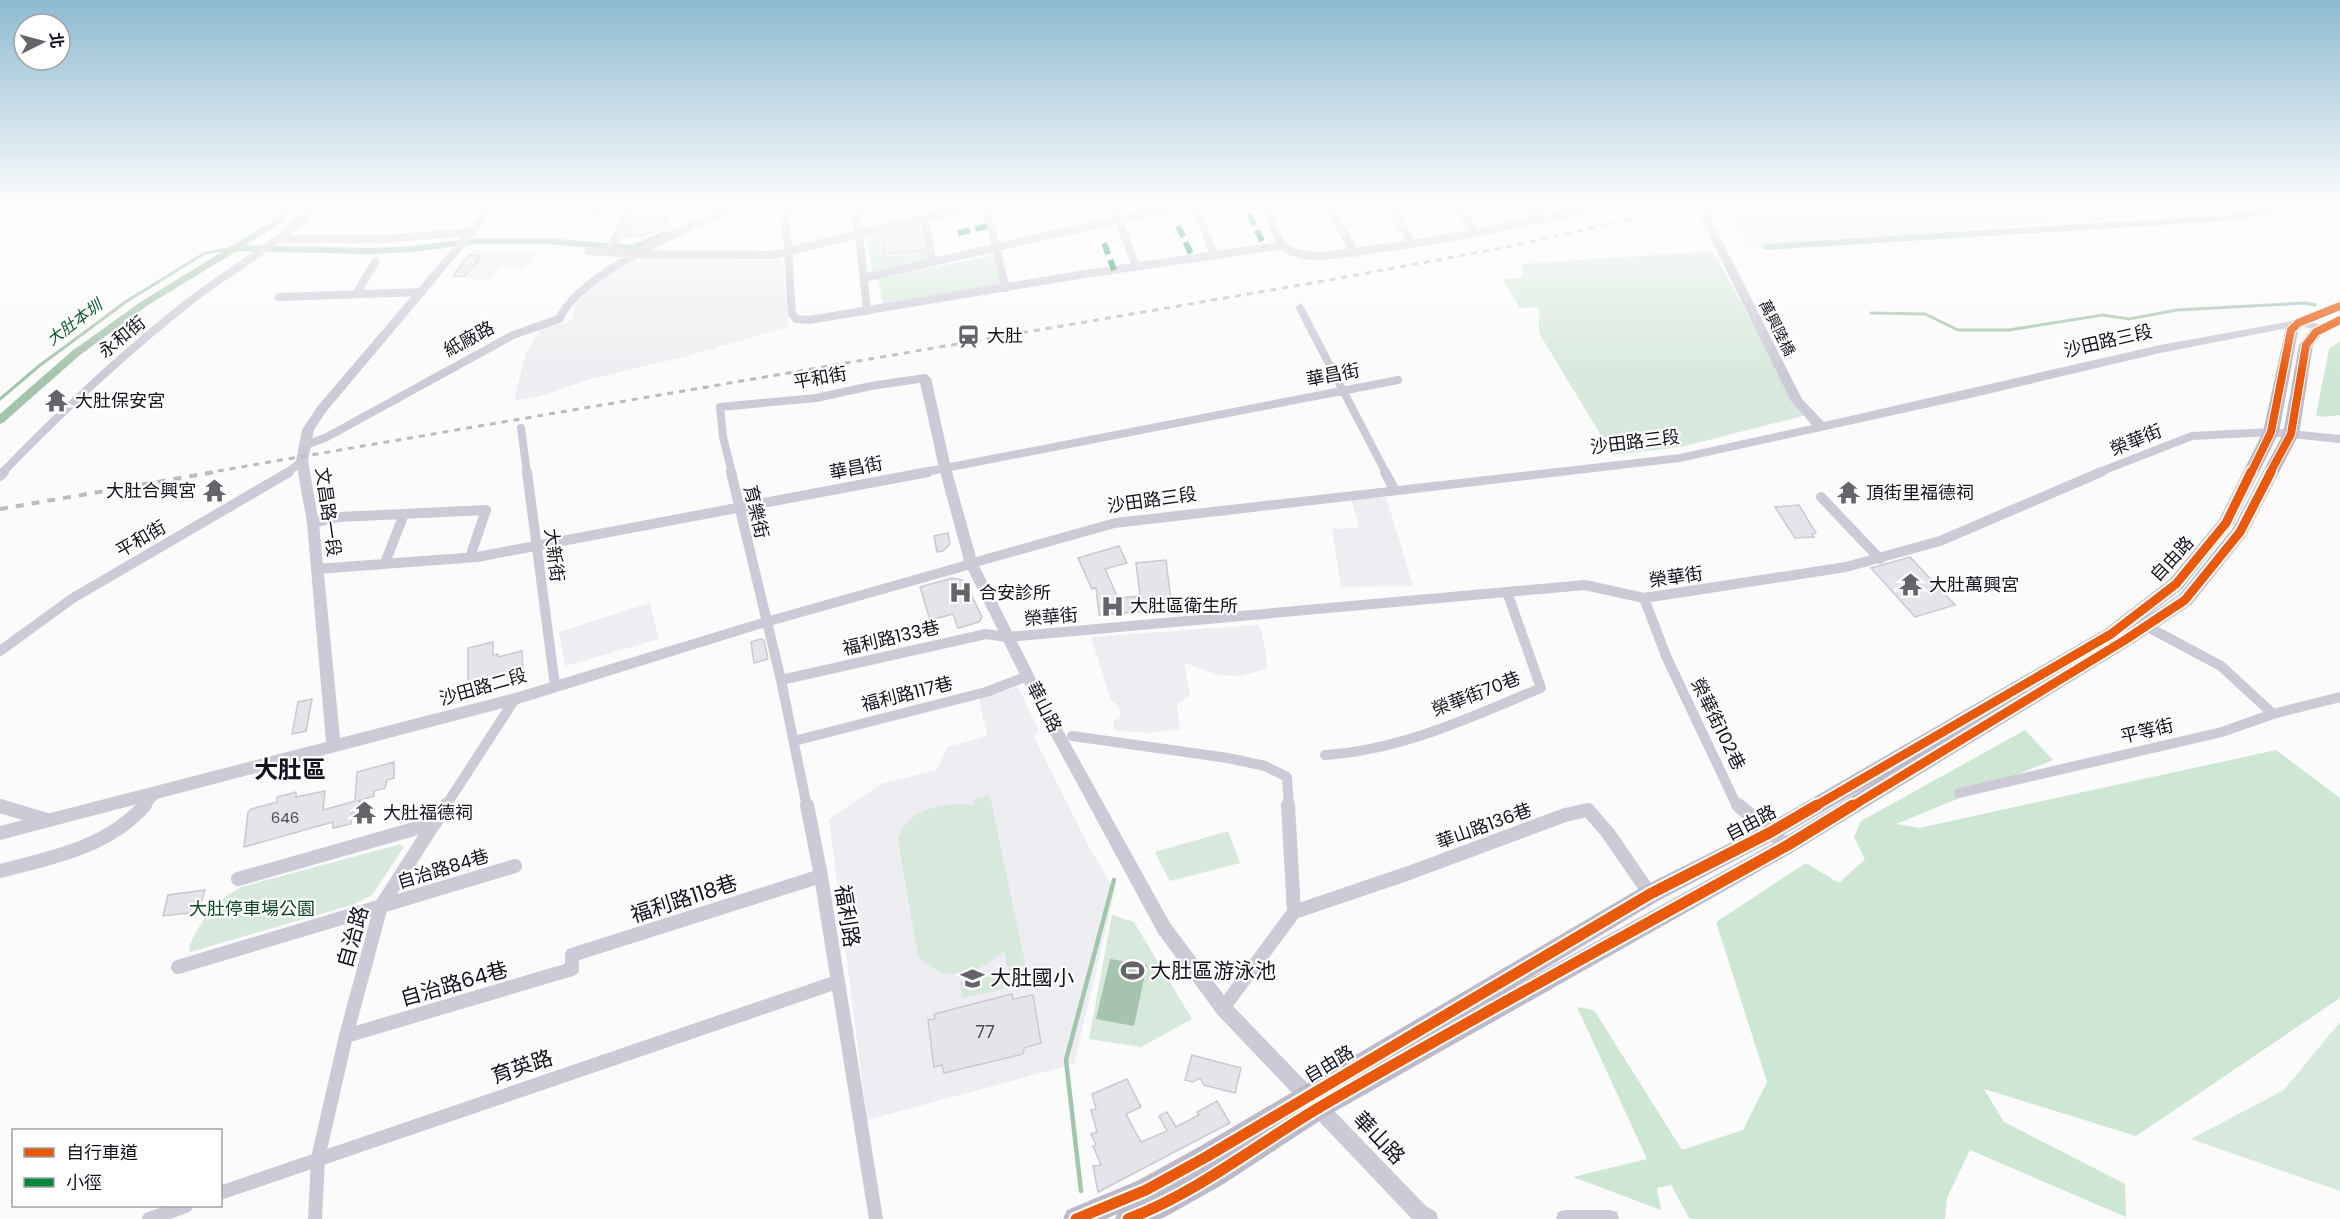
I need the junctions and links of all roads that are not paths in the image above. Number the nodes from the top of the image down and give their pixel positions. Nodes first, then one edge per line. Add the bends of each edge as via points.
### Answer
1 (247, 261) edge
2 (448, 261) edge
3 (626, 261) edge
4 (789, 261) edge
5 (862, 261) edge
6 (938, 261) edge
7 (1000, 261) edge
8 (1134, 261) edge
9 (1176, 261) edge
10 (1728, 261) edge
11 (1734, 261) edge
12 (375, 262) dead end
13 (933, 262) joint
14 (1136, 267) junction
15 (864, 278) junction
16 (1006, 288) junction
17 (422, 292) junction
18 (356, 294) junction
19 (279, 297) dead end
20 (2340, 306) edge
21 (1300, 309) dead end
22 (867, 311) junction
23 (2298, 323) junction
24 (2331, 324) edge
25 (925, 378) joint
26 (1398, 380) dead end
27 (1344, 389) junction
28 (1801, 401) junction
29 (720, 407) joint
30 (1821, 427) junction
31 (521, 428) dead end
32 (2281, 433) junction
33 (2340, 439) edge
34 (306, 445) junction
35 (302, 461) junction
36 (945, 468) junction
37 (0, 476) edge
38 (1394, 489) junction
39 (1821, 497) dead end
40 (738, 507) junction
41 (404, 514) junction
42 (313, 523) junction
43 (2224, 539) junction
44 (537, 545) junction
45 (470, 557) junction
46 (1880, 558) junction
47 (385, 563) junction
48 (972, 565) junction
49 (317, 569) junction
50 (1507, 592) junction
51 (1644, 598) junction
52 (766, 622) junction
53 (2146, 626) junction
54 (1008, 637) junction
55 (0, 638) edge
56 (16, 639) junction
57 (0, 651) edge
58 (1028, 676) junction
59 (781, 680) junction
60 (555, 686) junction
61 (2340, 697) edge
62 (515, 699) junction
63 (2273, 714) junction
64 (1072, 736) dead end
65 (794, 741) junction
66 (334, 747) junction
67 (1325, 754) dead end
68 (1959, 793) dead end
69 (155, 794) junction
70 (0, 806) edge
71 (47, 820) junction
72 (435, 823) junction
73 (0, 833) edge
74 (1779, 839) junction
75 (515, 866) dead end
76 (0, 871) edge
77 (821, 876) junction
78 (238, 879) dead end
79 (1650, 894) junction
80 (381, 906) junction
81 (1294, 912) junction
82 (178, 967) dead end
83 (573, 969) joint
84 (837, 982) junction
85 (1223, 1008) junction
86 (346, 1036) junction
87 (1314, 1102) junction
88 (318, 1158) junction
89 (222, 1192) edge
90 (183, 1207) edge
91 (149, 1219) edge
92 (315, 1219) edge
93 (876, 1219) edge
94 (1076, 1219) edge
95 (1128, 1219) edge
96 (1429, 1219) edge
97 (1564, 1219) edge
98 (1610, 1219) edge

1 - 37 street, 永和街 via 129,351 50,422
2 - 17 street, 文昌路一段
3 - 34 street, 紙廠路 via 582,289 564,308 560,319 513,335
4 - 22 street via 792,314 796,320
5 - 15 street
6 - 13 street
7 - 16 street
8 - 14 street
9 - 14 street
10 - 28 street, 萬興陸橋
11 - 28 street, 萬興陸橋
12 - 18 street
13 - 15 street
14 - 16 street
15 - 22 street
16 - 22 street
17 - 18 street
17 - 34 street, 文昌路一段 via 321,410 308,430
18 - 19 street
20 - 23 main road, 沙田路三段
21 - 27 street
23 - 24 street, 沙田路三段
23 - 30 street, 沙田路三段 via 2160,349
23 - 32 main road, 自由路 via 2291,330
24 - 32 main road, 自由路 via 2310,336
25 - 29 street, 平和街 via 816,398
25 - 36 street, 華山路
26 - 27 street, 華昌街
27 - 36 street, 華昌街
27 - 38 street
28 - 30 street
29 - 40 street, 育樂街
30 - 38 street, 沙田路三段 via 1680,458
31 - 44 street, 大新街
32 - 33 street, 榮華街
32 - 43 main road, 自由路 via 2226,523
32 - 46 street, 榮華街 via 2192,436 1940,540
34 - 35 street, 文昌路一段
35 - 42 street, 文昌路一段
35 - 56 street, 平和街 via 73,598
36 - 40 street, 華昌街
36 - 48 street, 華山路
38 - 48 street, 沙田路三段 via 1115,523
39 - 46 street
40 - 44 street, 華昌街
40 - 52 street, 育樂街
41 - 42 street via 339,517
41 - 45 street via 486,510
41 - 47 street
42 - 49 street, 文昌路一段
43 - 53 main road, 自由路 via 2185,600
43 - 74 main road, 自由路 via 2176,584 2111,634
44 - 45 street, 華昌街
44 - 60 street, 大新街
45 - 47 street, 華昌街
46 - 51 street, 榮華街 via 1846,567
47 - 49 street, 華昌街
48 - 52 street, 沙田路二段
48 - 54 street, 華山路
49 - 66 street, 文昌路一段
50 - 51 street, 榮華街 via 1585,585
50 - 54 street, 榮華街
50 - 67 street, 榮華街70巷 via 1541,688 1395,742 1342,755
51 - 74 street, 榮華街102巷 via 1666,656 1736,804
52 - 59 street, 福利路
52 - 60 street, 沙田路二段
53 - 63 street via 2221,666
53 - 74 main road, 自由路
54 - 58 street, 華山路
54 - 59 street, 福利路133巷 via 986,634
55 - 56 street
56 - 57 street, 平和街
58 - 65 street, 福利路117巷 via 986,692
58 - 85 street, 華山路 via 1164,928
59 - 65 street, 福利路
60 - 62 street, 沙田路二段
61 - 63 street, 平等街
62 - 66 street, 沙田路二段
62 - 72 street, 自治路
63 - 68 street, 平等街 via 2222,732
64 - 81 street, 華山路 via 1228,758 1265,766 1287,777
65 - 77 street, 福利路
66 - 69 street, 沙田路二段
69 - 71 street, 沙田路二段
69 - 76 street via 139,815 96,842 64,855
70 - 71 street
71 - 73 street, 沙田路二段
72 - 78 street
72 - 80 street, 自治路
74 - 79 main road, 自由路
74 - 87 main road, 自由路
75 - 80 street, 自治路84巷
77 - 83 street, 福利路118巷 via 572,955
77 - 84 street, 福利路
79 - 81 street, 華山路136巷 via 1588,810
79 - 87 main road, 自由路
80 - 82 street, 自治路84巷
80 - 86 street, 自治路
81 - 85 street
83 - 86 street, 自治路64巷
84 - 88 street, 育英路
84 - 93 street, 福利路
85 - 87 street, 華山路
86 - 88 street, 自治路
87 - 94 main road, 自由路 via 1146,1190
87 - 95 main road, 自由路 via 1213,1176
87 - 96 street, 華山路
88 - 89 street, 育英路
88 - 92 street, 自治路
90 - 91 street
97 - 98 street

